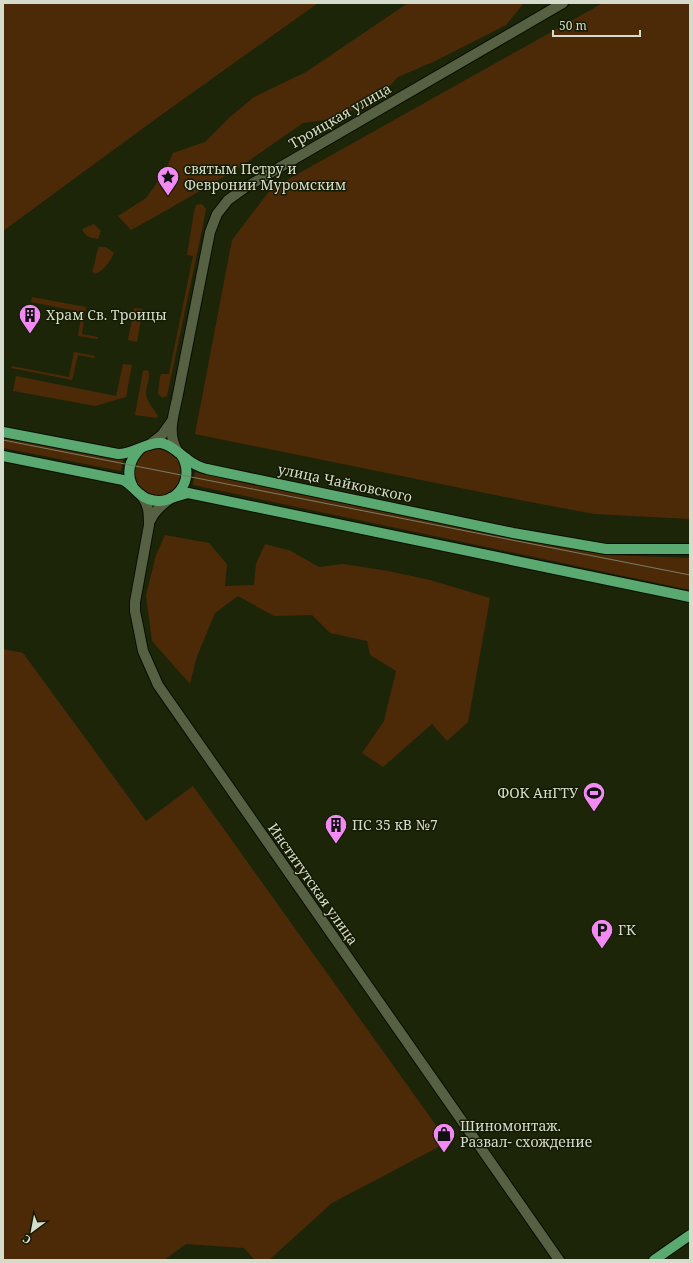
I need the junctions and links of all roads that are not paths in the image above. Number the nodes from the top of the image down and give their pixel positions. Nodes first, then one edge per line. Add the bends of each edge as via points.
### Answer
1 (563, 3) edge
2 (172, 421) junction
3 (3, 432) edge
4 (147, 446) junction
5 (180, 453) junction
6 (3, 456) edge
7 (138, 492) junction
8 (171, 498) junction
9 (149, 525) junction
10 (690, 549) edge
11 (690, 597) edge
12 (690, 1235) edge
13 (559, 1260) edge
14 (654, 1260) edge

1 - 2 street, Троицкая улица via 253,182 228,200 217,214 210,232
2 - 4 street via 162,435
2 - 5 street via 174,445
3 - 4 main road, улица Чайковского via 118,454 130,453
4 - 5 main road, улица Чайковского via 165,444
4 - 7 main road via 136,453 130,463 129,475
5 - 8 main road via 186,465 186,481 180,491
5 - 10 main road, улица Чайковского via 194,464 207,469 514,533 606,549
6 - 7 main road via 120,480
7 - 8 main road via 155,501
7 - 9 street, Институтская улица via 146,501
8 - 9 street via 158,508
8 - 11 main road via 188,493
9 - 13 street, Институтская улица via 135,611 143,651 158,685
12 - 14 main road

